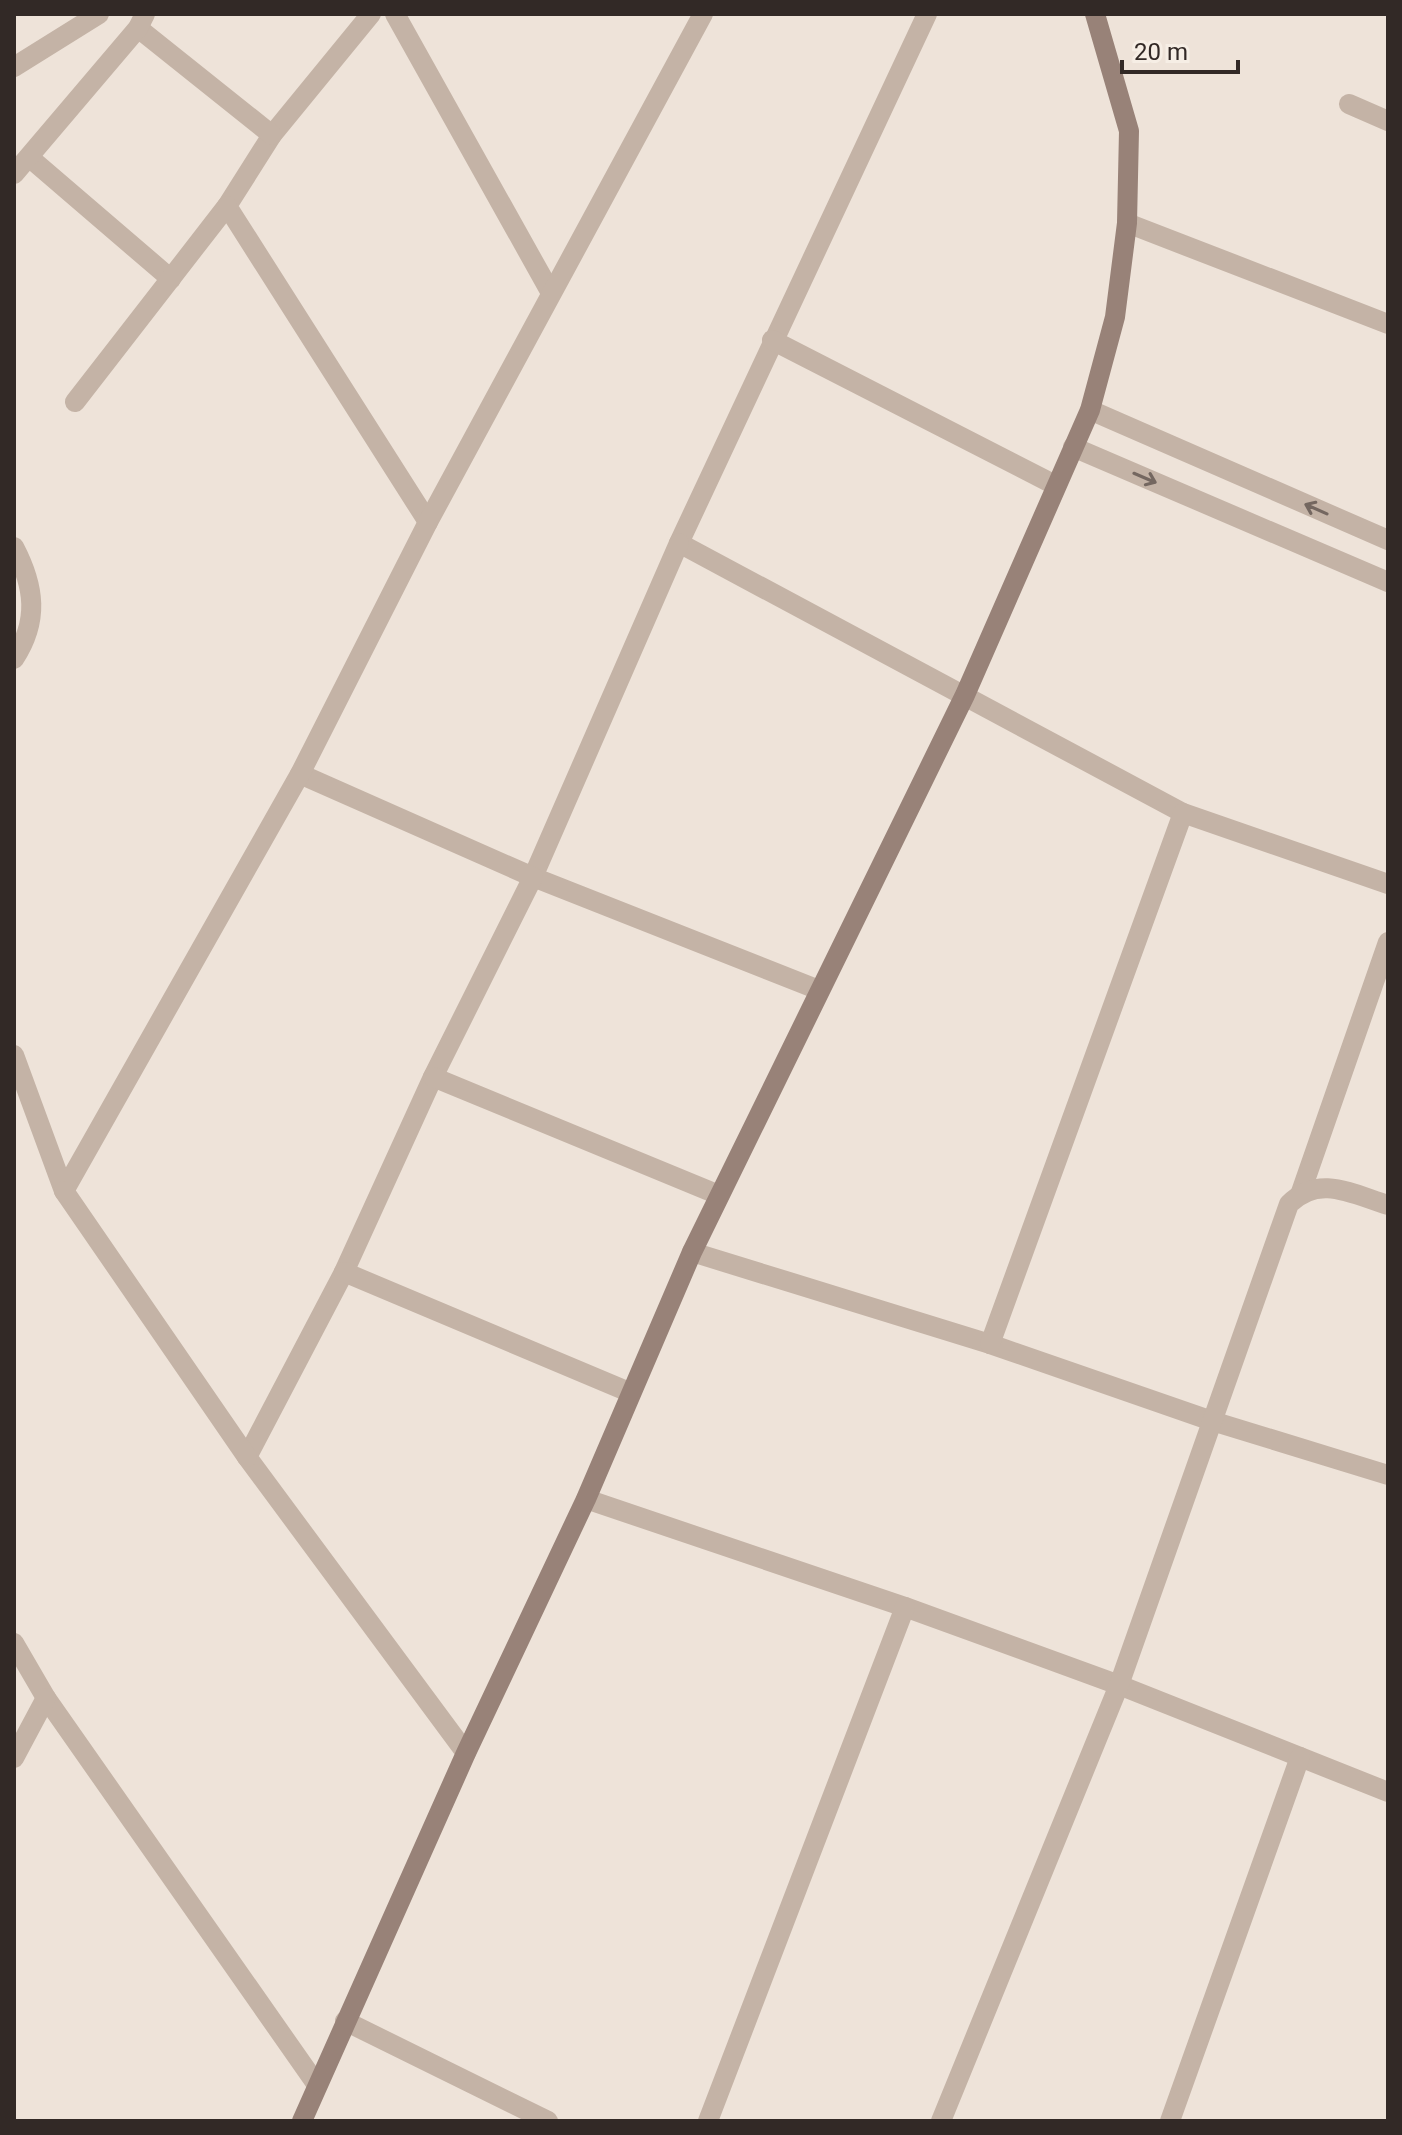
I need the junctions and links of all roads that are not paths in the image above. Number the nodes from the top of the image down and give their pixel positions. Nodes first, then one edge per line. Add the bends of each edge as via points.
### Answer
1 (99, 14) edge
2 (371, 14) edge
3 (395, 14) edge
4 (703, 14) edge
5 (927, 14) edge
6 (1095, 14) edge
7 (142, 21) edge
8 (14, 67) edge
9 (1349, 104) dead end
10 (1388, 121) edge
11 (272, 135) junction
12 (30, 158) junction
13 (14, 174) edge
14 (227, 206) junction
15 (1127, 223) junction
16 (171, 279) junction
17 (551, 293) junction
18 (1388, 324) edge
19 (772, 340) junction
20 (75, 402) dead end
21 (1090, 410) junction
22 (1073, 447) junction
23 (1055, 485) junction
24 (428, 522) junction
25 (1388, 540) edge
26 (679, 543) junction
27 (14, 547) edge
28 (1388, 582) edge
29 (14, 659) edge
30 (965, 695) junction
31 (300, 774) junction
32 (1183, 813) junction
33 (533, 877) junction
34 (1388, 884) edge
35 (1388, 942) edge
36 (819, 990) junction
37 (14, 1055) edge
38 (433, 1077) junction
39 (64, 1191) junction
40 (1301, 1192) junction
41 (719, 1195) junction
42 (1388, 1205) edge
43 (692, 1252) junction
44 (344, 1272) junction
45 (990, 1344) junction
46 (629, 1392) junction
47 (1212, 1421) junction
48 (247, 1457) junction
49 (1388, 1475) edge
50 (586, 1499) junction
51 (905, 1607) junction
52 (14, 1643) edge
53 (1119, 1685) junction
54 (46, 1698) junction
55 (466, 1753) junction
56 (1300, 1757) junction
57 (14, 1758) edge
58 (1388, 1792) edge
59 (345, 2021) junction
60 (317, 2085) junction
61 (302, 2121) edge
62 (548, 2121) edge
63 (708, 2121) edge
64 (941, 2121) edge
65 (1170, 2121) edge

1 - 8 street
2 - 11 street
3 - 17 street
4 - 17 street
5 - 19 street
6 - 15 street via 1129,131
7 - 11 street
7 - 12 street
9 - 10 street
11 - 14 street
12 - 13 street
12 - 16 street
14 - 16 street
14 - 24 street
15 - 18 street
15 - 21 street via 1115,317
16 - 20 street
17 - 24 street
19 - 23 street
19 - 26 street
21 - 22 street
25 -> 21 street
22 - 23 street
22 -> 28 street
23 - 30 street
24 - 31 street
26 - 30 street
26 - 33 street
27 - 29 street via 33,590 31,626
30 - 32 street
30 - 36 street
31 - 33 street
31 - 39 street
32 - 34 street
32 - 45 street
33 - 36 street
33 - 38 street
35 - 40 street
36 - 41 street
37 - 39 street
38 - 41 street
38 - 44 street
39 - 48 street
40 - 42 street via 1315,1186 1332,1188
40 - 47 street via 1289,1204
41 - 43 street
43 - 45 street
43 - 46 street
44 - 46 street
44 - 48 street
45 - 47 street
46 - 50 street
47 - 49 street
47 - 53 street
48 - 55 street
50 - 51 street
50 - 55 street
51 - 53 street
51 - 63 street
52 - 54 street
53 - 56 street
53 - 64 street
54 - 57 street
54 - 60 street
55 - 59 street
56 - 58 street
56 - 65 street
59 - 60 street
59 - 62 street
60 - 61 street

